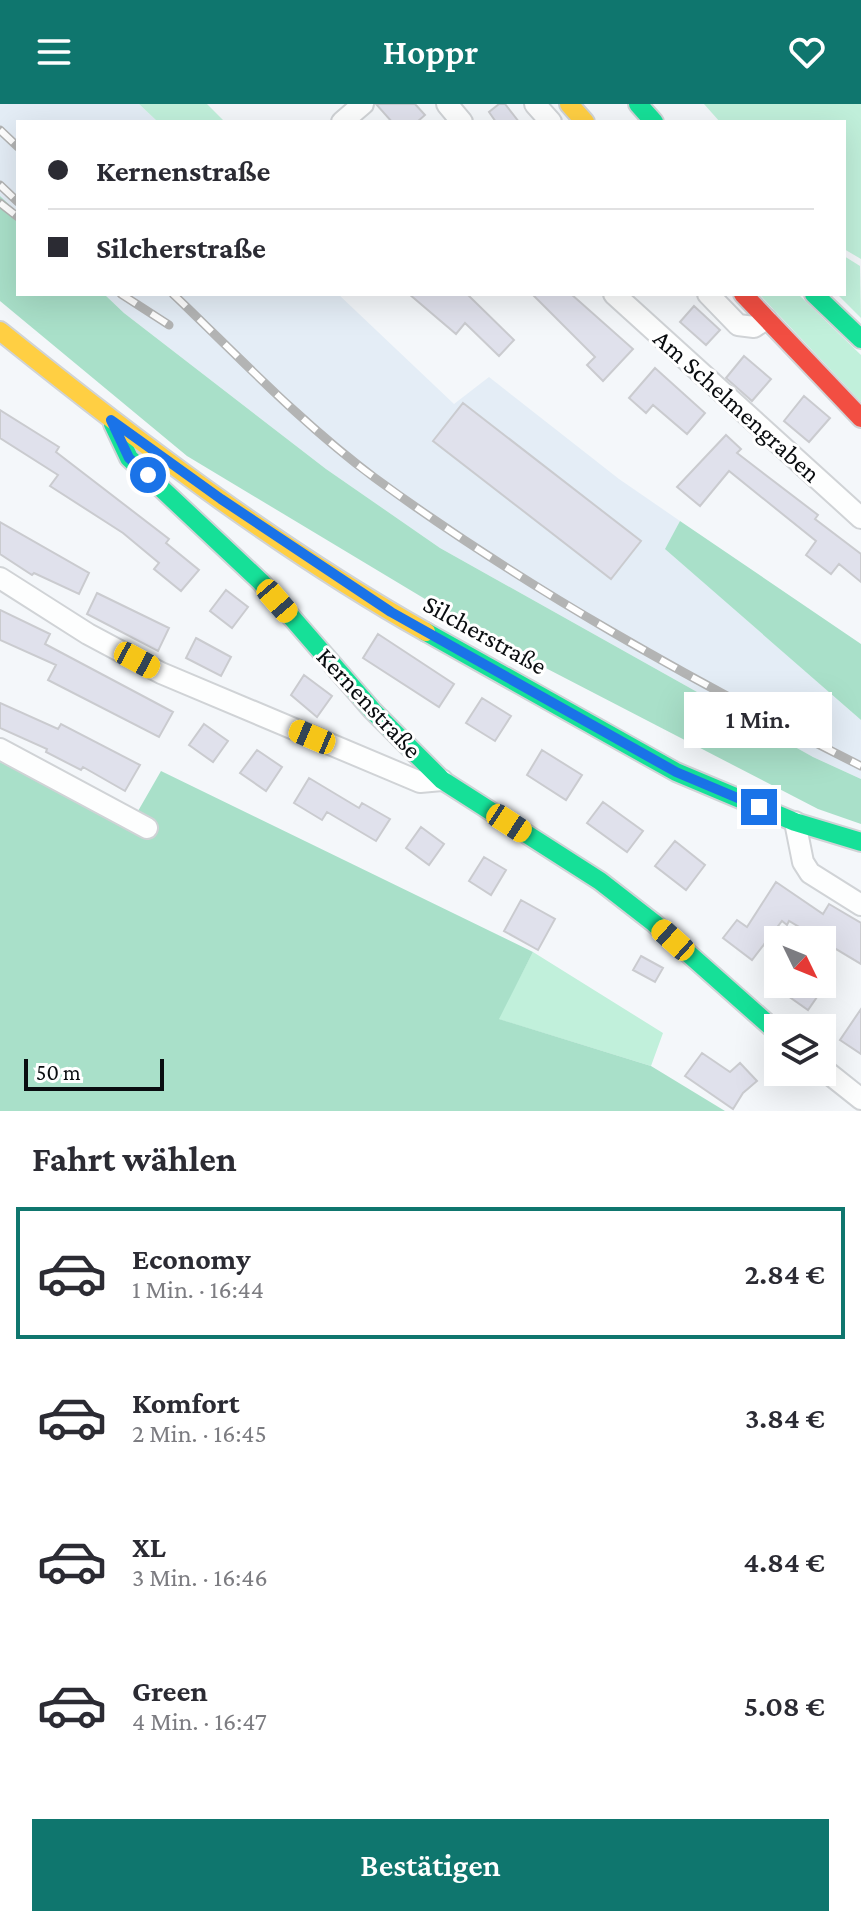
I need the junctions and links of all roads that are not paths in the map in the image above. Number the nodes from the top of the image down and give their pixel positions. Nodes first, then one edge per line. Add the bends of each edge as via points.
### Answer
1 (363, 104) edge
2 (447, 104) edge
3 (535, 104) edge
4 (569, 104) edge
5 (638, 104) edge
6 (344, 120) edge
7 (460, 120) edge
8 (549, 120) edge
9 (583, 120) edge
10 (652, 120) edge
11 (616, 296) edge
12 (710, 296) edge
13 (745, 296) edge
14 (816, 296) edge
15 (766, 319) junction
16 (0, 331) edge
17 (861, 339) edge
18 (861, 418) edge
19 (111, 420) junction
20 (861, 518) edge
21 (0, 578) edge
22 (0, 749) edge
23 (442, 780) junction
24 (795, 822) junction
25 (147, 828) dead end
26 (861, 842) edge
27 (861, 905) edge
28 (764, 1021) edge
29 (836, 1079) edge
30 (861, 1099) edge

1 - 6 street
2 - 7 street
3 - 8 street
4 - 9 street
5 - 10 street
11 - 20 street, Am Schelmengraben
12 - 15 street via 738,325 754,327
13 - 15 street
14 - 17 street
15 - 18 street
16 - 19 street, Kernenstraße
19 - 23 street, Kernenstraße via 129,458 261,582 372,710
19 - 24 street, Silcherstraße via 391,612 676,772
21 - 23 street via 170,678 420,782
22 - 25 street
23 - 28 street, Kernenstraße via 600,881
24 - 26 street, Silcherstraße
24 - 27 street via 810,873
29 - 30 street

